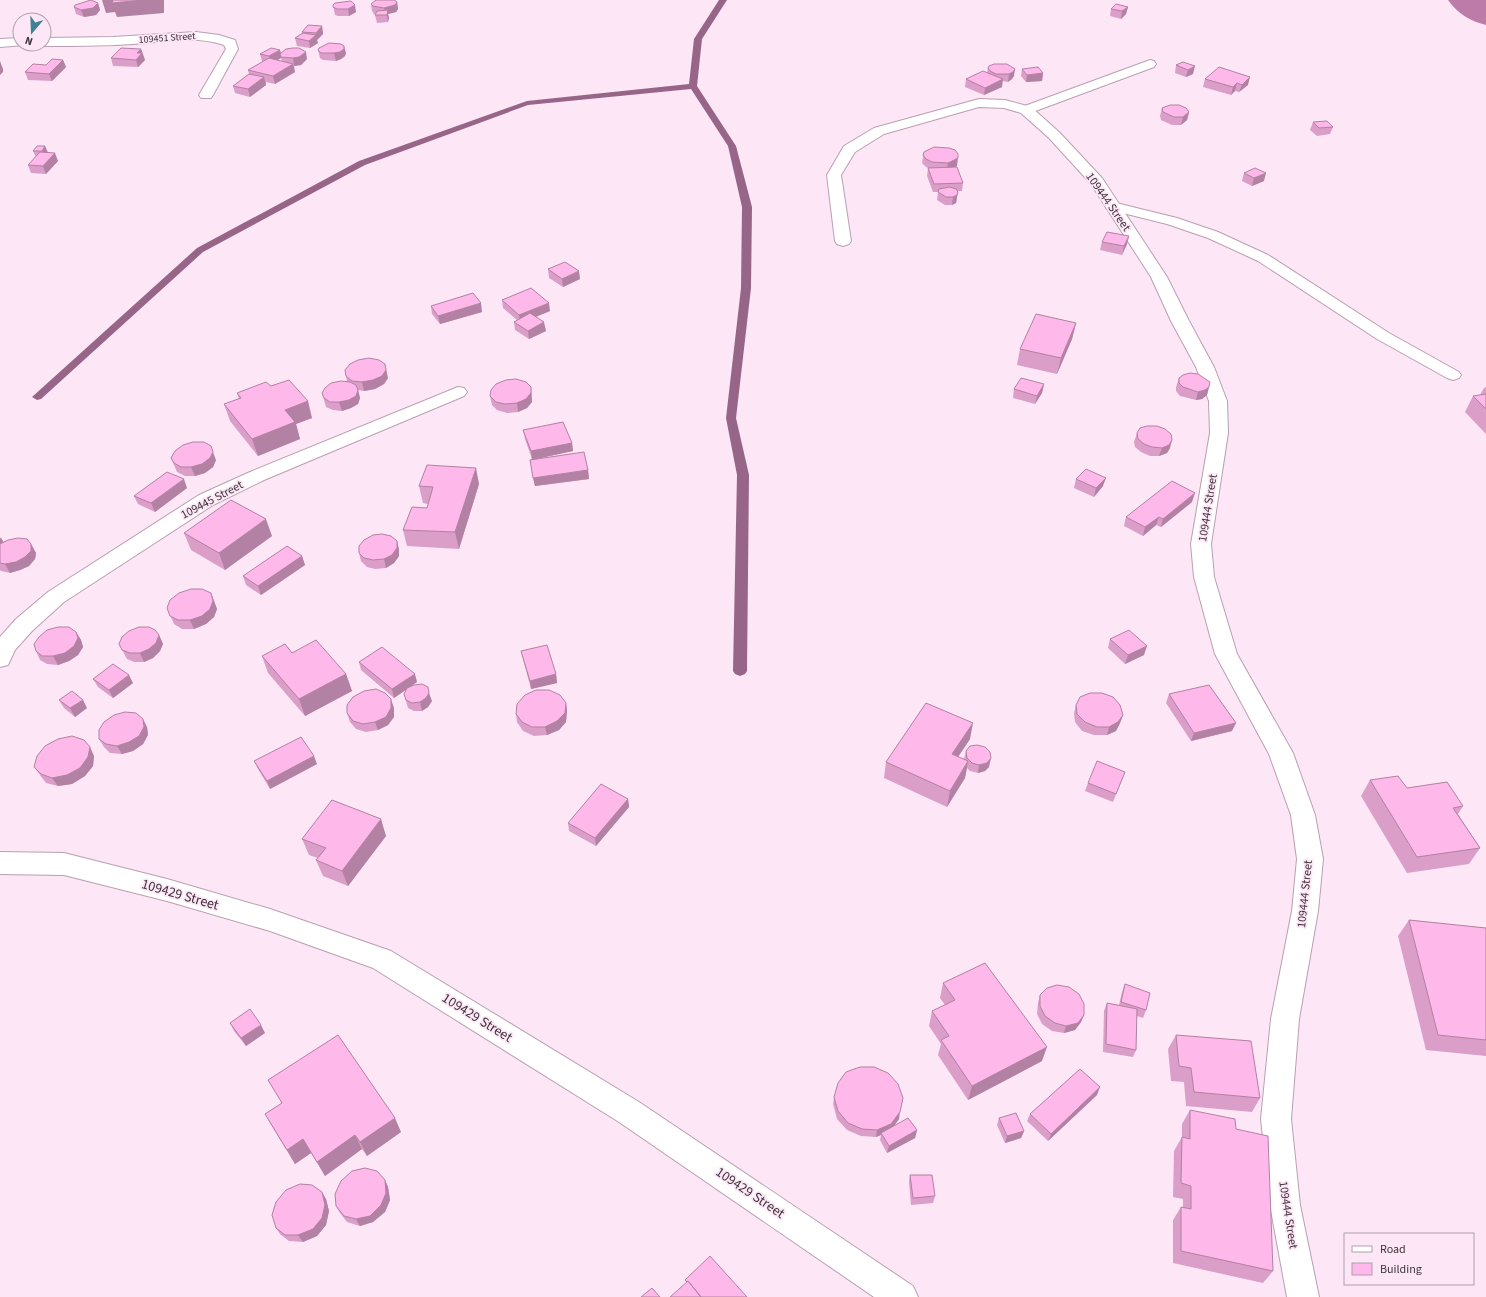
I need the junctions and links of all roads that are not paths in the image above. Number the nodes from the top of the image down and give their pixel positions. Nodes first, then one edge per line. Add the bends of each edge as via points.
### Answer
1 (12, 42) edge
2 (52, 42) edge
3 (0, 43) edge
4 (1150, 64) dead end
5 (206, 95) dead end
6 (1026, 110) junction
7 (1112, 206) junction
8 (843, 241) dead end
9 (1453, 375) dead end
10 (458, 392) dead end
11 (0, 659) edge
12 (0, 863) edge
13 (902, 1297) edge
14 (1303, 1297) edge

1 - 3 street
2 - 5 street, 109451 Street via 108,42 202,36 222,39 230,43 232,49
4 - 6 lane
6 - 7 street, 109444 Street via 1054,135 1096,181
6 - 8 street, 109444 Street via 1005,104 979,103 879,131 849,150 834,175
7 - 9 lane via 1172,221 1213,235 1263,258 1384,336
7 - 14 street, 109444 Street via 1159,277 1205,366 1218,401 1219,433 1201,544 1204,577 1226,654 1281,753 1303,815 1310,859 1305,911 1285,1019 1276,1118 1285,1205
10 - 11 street, 109445 Street via 206,500 56,597 5,646
12 - 13 street, 109429 Street via 64,864 270,920 382,959 629,1112

